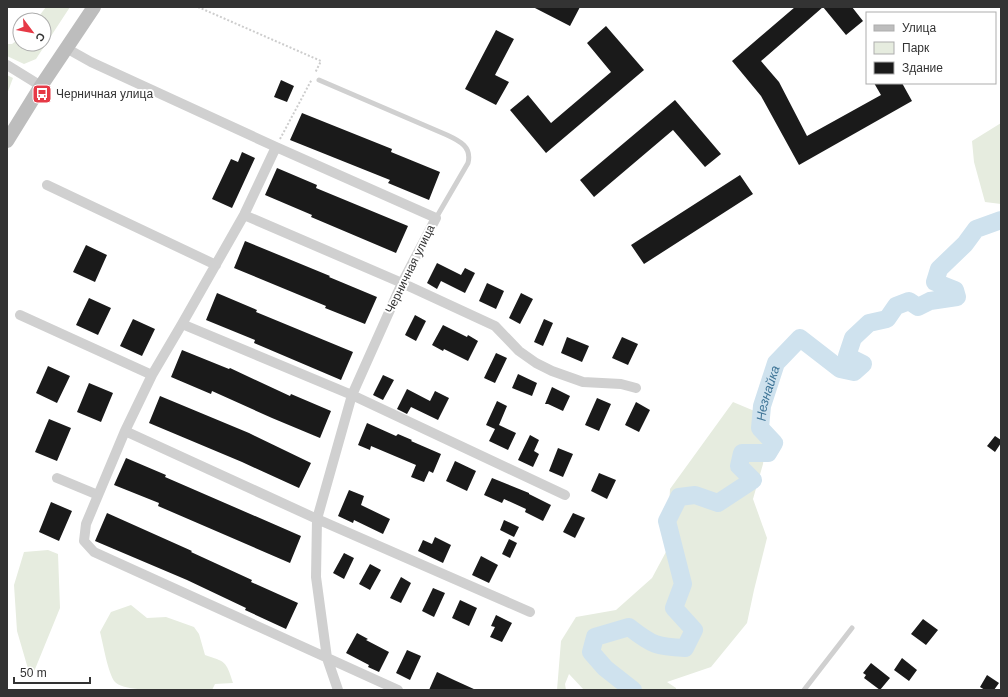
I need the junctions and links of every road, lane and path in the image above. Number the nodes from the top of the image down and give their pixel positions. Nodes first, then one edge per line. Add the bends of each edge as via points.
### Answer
1 (94, 7) edge
2 (198, 7) edge
3 (66, 48) junction
4 (7, 65) edge
5 (319, 80) dead end
6 (41, 86) junction
7 (7, 141) edge
8 (276, 147) junction
9 (47, 185) dead end
10 (244, 215) junction
11 (436, 218) junction
12 (216, 265) junction
13 (402, 283) junction
14 (20, 315) dead end
15 (182, 324) junction
16 (152, 375) junction
17 (636, 388) dead end
18 (352, 395) junction
19 (125, 432) junction
20 (57, 478) dead end
21 (98, 495) junction
22 (565, 495) dead end
23 (317, 519) junction
24 (530, 612) dead end
25 (852, 628) dead end
26 (327, 658) junction
27 (338, 690) edge
28 (398, 690) edge
29 (804, 690) edge

1 - 3 main road
2 - 8 path via 321,61
3 - 6 main road
3 - 8 street, Черничная улица via 91,62
4 - 6 street
5 - 11 lane via 447,135 468,150 468,163
6 - 7 main road
8 - 10 street
8 - 11 street, Черничная улица
9 - 12 street
10 - 12 street
10 - 13 street
11 - 13 street, Черничная улица
12 - 15 street
13 - 17 street via 495,326 519,351 552,371 583,382 621,384
13 - 18 street, Черничная улица
14 - 16 street
15 - 16 street
15 - 18 street
16 - 19 street
18 - 22 street
18 - 23 street, Черничная улица
19 - 21 street
19 - 23 street
20 - 21 street
21 - 26 street via 84,533 84,541 94,552
23 - 24 street
23 - 26 street, Черничная улица via 316,577
25 - 29 lane
26 - 27 street, Черничная улица
26 - 28 street

